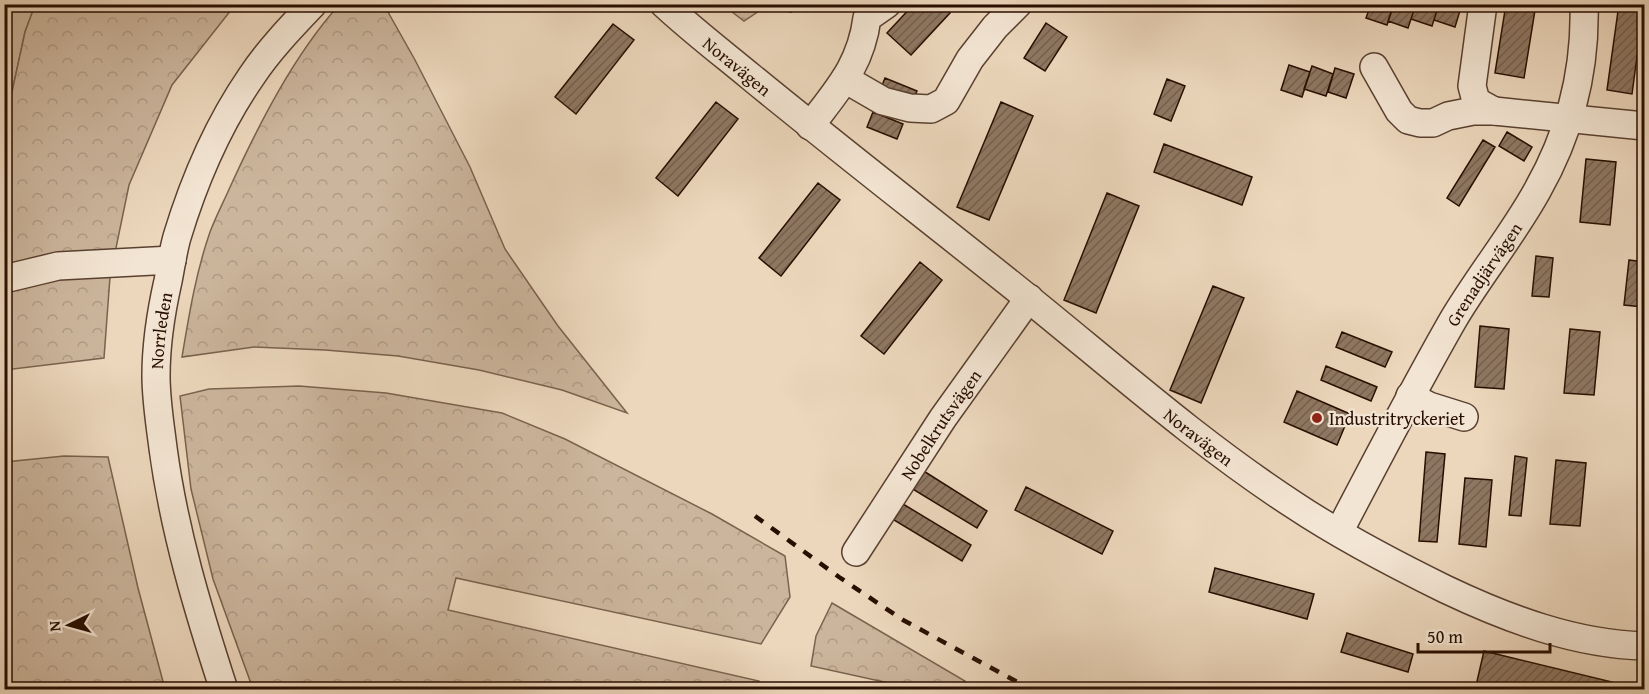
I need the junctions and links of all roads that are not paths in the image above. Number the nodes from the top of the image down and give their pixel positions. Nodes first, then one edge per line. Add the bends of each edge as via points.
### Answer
1 (313, 4) edge
2 (664, 4) edge
3 (887, 4) edge
4 (1018, 4) edge
5 (1483, 4) edge
6 (1584, 4) edge
7 (1374, 67) dead end
8 (845, 79) junction
9 (1494, 111) junction
10 (1569, 118) junction
11 (810, 126) junction
12 (1644, 126) edge
13 (172, 260) junction
14 (4, 279) edge
15 (1029, 298) junction
16 (1410, 396) junction
17 (1464, 417) dead end
18 (1339, 532) junction
19 (856, 552) dead end
20 (1644, 646) edge
21 (224, 690) edge

1 - 13 street, Norrleden via 252,75 228,113 192,190
2 - 11 street, Noravägen
3 - 8 street via 867,18 864,37
4 - 8 street via 970,59 946,101 931,109 883,101
5 - 9 street via 1472,86 1476,101
6 - 10 street, Grenadjärvägen via 1584,44
7 - 9 street via 1408,120 1433,123 1473,111
8 - 11 street
9 - 10 street
10 - 12 street
10 - 16 street, Grenadjärvägen via 1536,192 1454,318
11 - 15 street, Noravägen
13 - 14 street via 58,266
13 - 21 street, Norrleden via 158,342 160,428 186,564
15 - 18 street, Noravägen via 1216,449
15 - 19 street, Nobelkrutsvägen via 942,419
16 - 17 street
16 - 18 street, Grenadjärvägen
18 - 20 street, Noravägen via 1407,571 1499,613 1586,640

